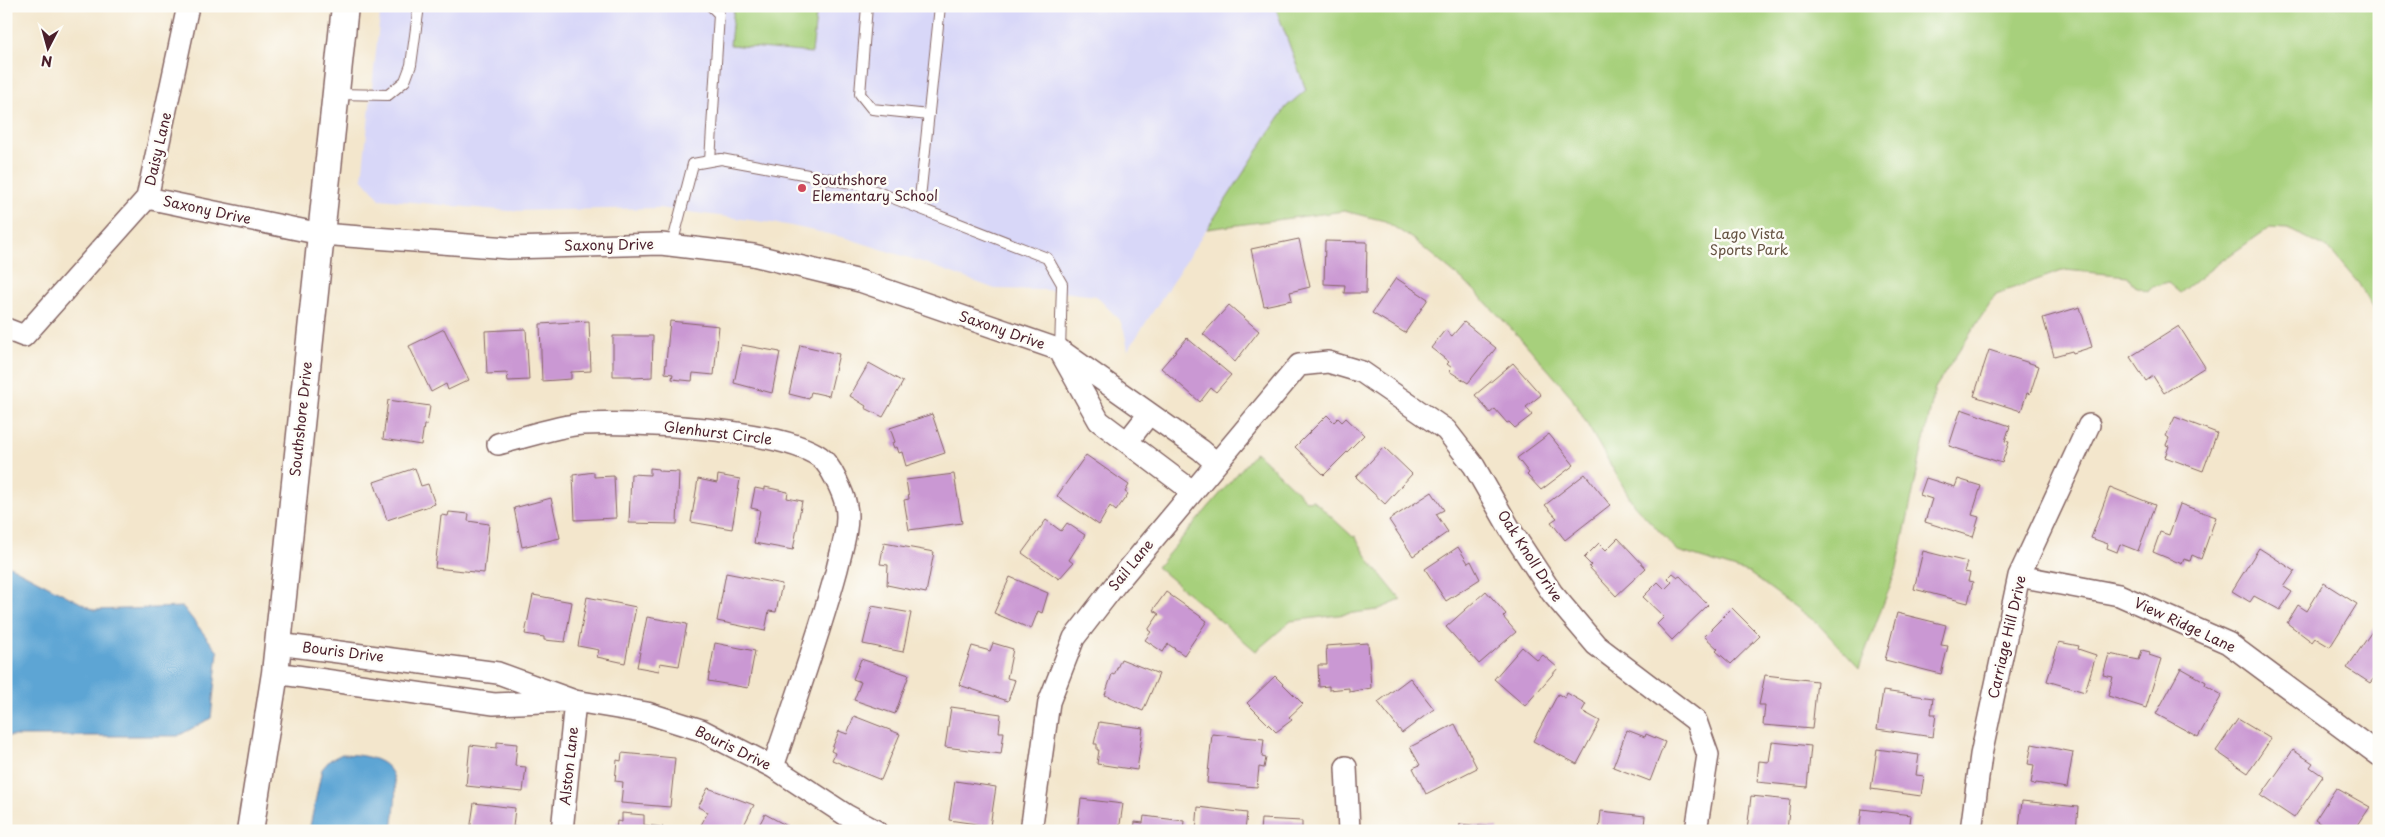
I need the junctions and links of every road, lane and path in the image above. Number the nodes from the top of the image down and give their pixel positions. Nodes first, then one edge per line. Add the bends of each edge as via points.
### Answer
1 (188, 6) edge
2 (345, 6) edge
3 (420, 6) edge
4 (711, 6) edge
5 (867, 6) edge
6 (940, 6) edge
7 (336, 94) junction
8 (929, 115) junction
9 (710, 161) junction
10 (147, 198) junction
11 (919, 208) junction
12 (321, 234) junction
13 (672, 245) junction
14 (15, 333) edge
15 (1060, 350) junction
16 (1328, 362) joint
17 (1149, 414) junction
18 (2089, 425) dead end
19 (1126, 442) junction
20 (498, 444) dead end
21 (1216, 463) junction
22 (1192, 492) junction
23 (2020, 576) junction
24 (278, 644) junction
25 (468, 668) junction
26 (275, 673) junction
27 (463, 699) junction
28 (575, 701) junction
29 (2379, 755) edge
30 (773, 767) junction
31 (1346, 767) dead end
32 (250, 831) edge
33 (562, 831) edge
34 (876, 831) edge
35 (1031, 831) edge
36 (1349, 831) edge
37 (1696, 831) edge
38 (1971, 831) edge

1 - 10 street, Daisy Lane
2 - 7 street, Southshore Drive
3 - 7 lane via 411,65 405,81 388,95
4 - 9 lane via 719,14
5 - 8 lane via 860,94 872,109
6 - 8 lane
7 - 12 street, Southshore Drive
8 - 11 lane
9 - 11 lane via 721,159 857,184
9 - 13 lane via 693,164
10 - 12 street, Saxony Drive
10 - 14 street, Daisy Lane
11 - 15 lane via 1047,258 1062,284
12 - 13 street, Saxony Drive via 508,248
12 - 24 street, Southshore Drive
13 - 15 street, Saxony Drive via 753,255 860,281
15 - 17 street, Saxony Drive
15 - 19 street, Saxony Drive via 1099,421
16 - 21 street, Sail Lane via 1299,365
16 - 37 street, Oak Knoll Drive via 1362,372 1446,430 1474,466 1552,593 1596,645 1696,721 1708,755
17 - 19 street
17 - 21 street, Saxony Drive
18 - 23 street, Carriage Hill Drive
19 - 22 street, Saxony Drive
20 - 30 street, Glenhurst Circle via 581,424 659,426 757,436 795,445 821,457 834,476 846,506 844,542 831,592
21 - 22 street, Sail Lane
22 - 35 street, Sail Lane via 1074,638 1049,702
23 - 29 street, View Ridge Lane via 2119,594 2228,643
23 - 38 street, Carriage Hill Drive via 1981,755
24 - 25 street, Bouris Drive
24 - 26 street, Southshore Drive
25 - 27 street
25 - 28 street, Bouris Drive via 498,673
26 - 27 street, Bouris Drive
26 - 32 street, Southshore Drive
27 - 28 street, Bouris Drive via 494,704
28 - 30 street, Bouris Drive via 647,713 701,730
28 - 33 street, Alston Lane
30 - 34 street, Bouris Drive
31 - 36 street

